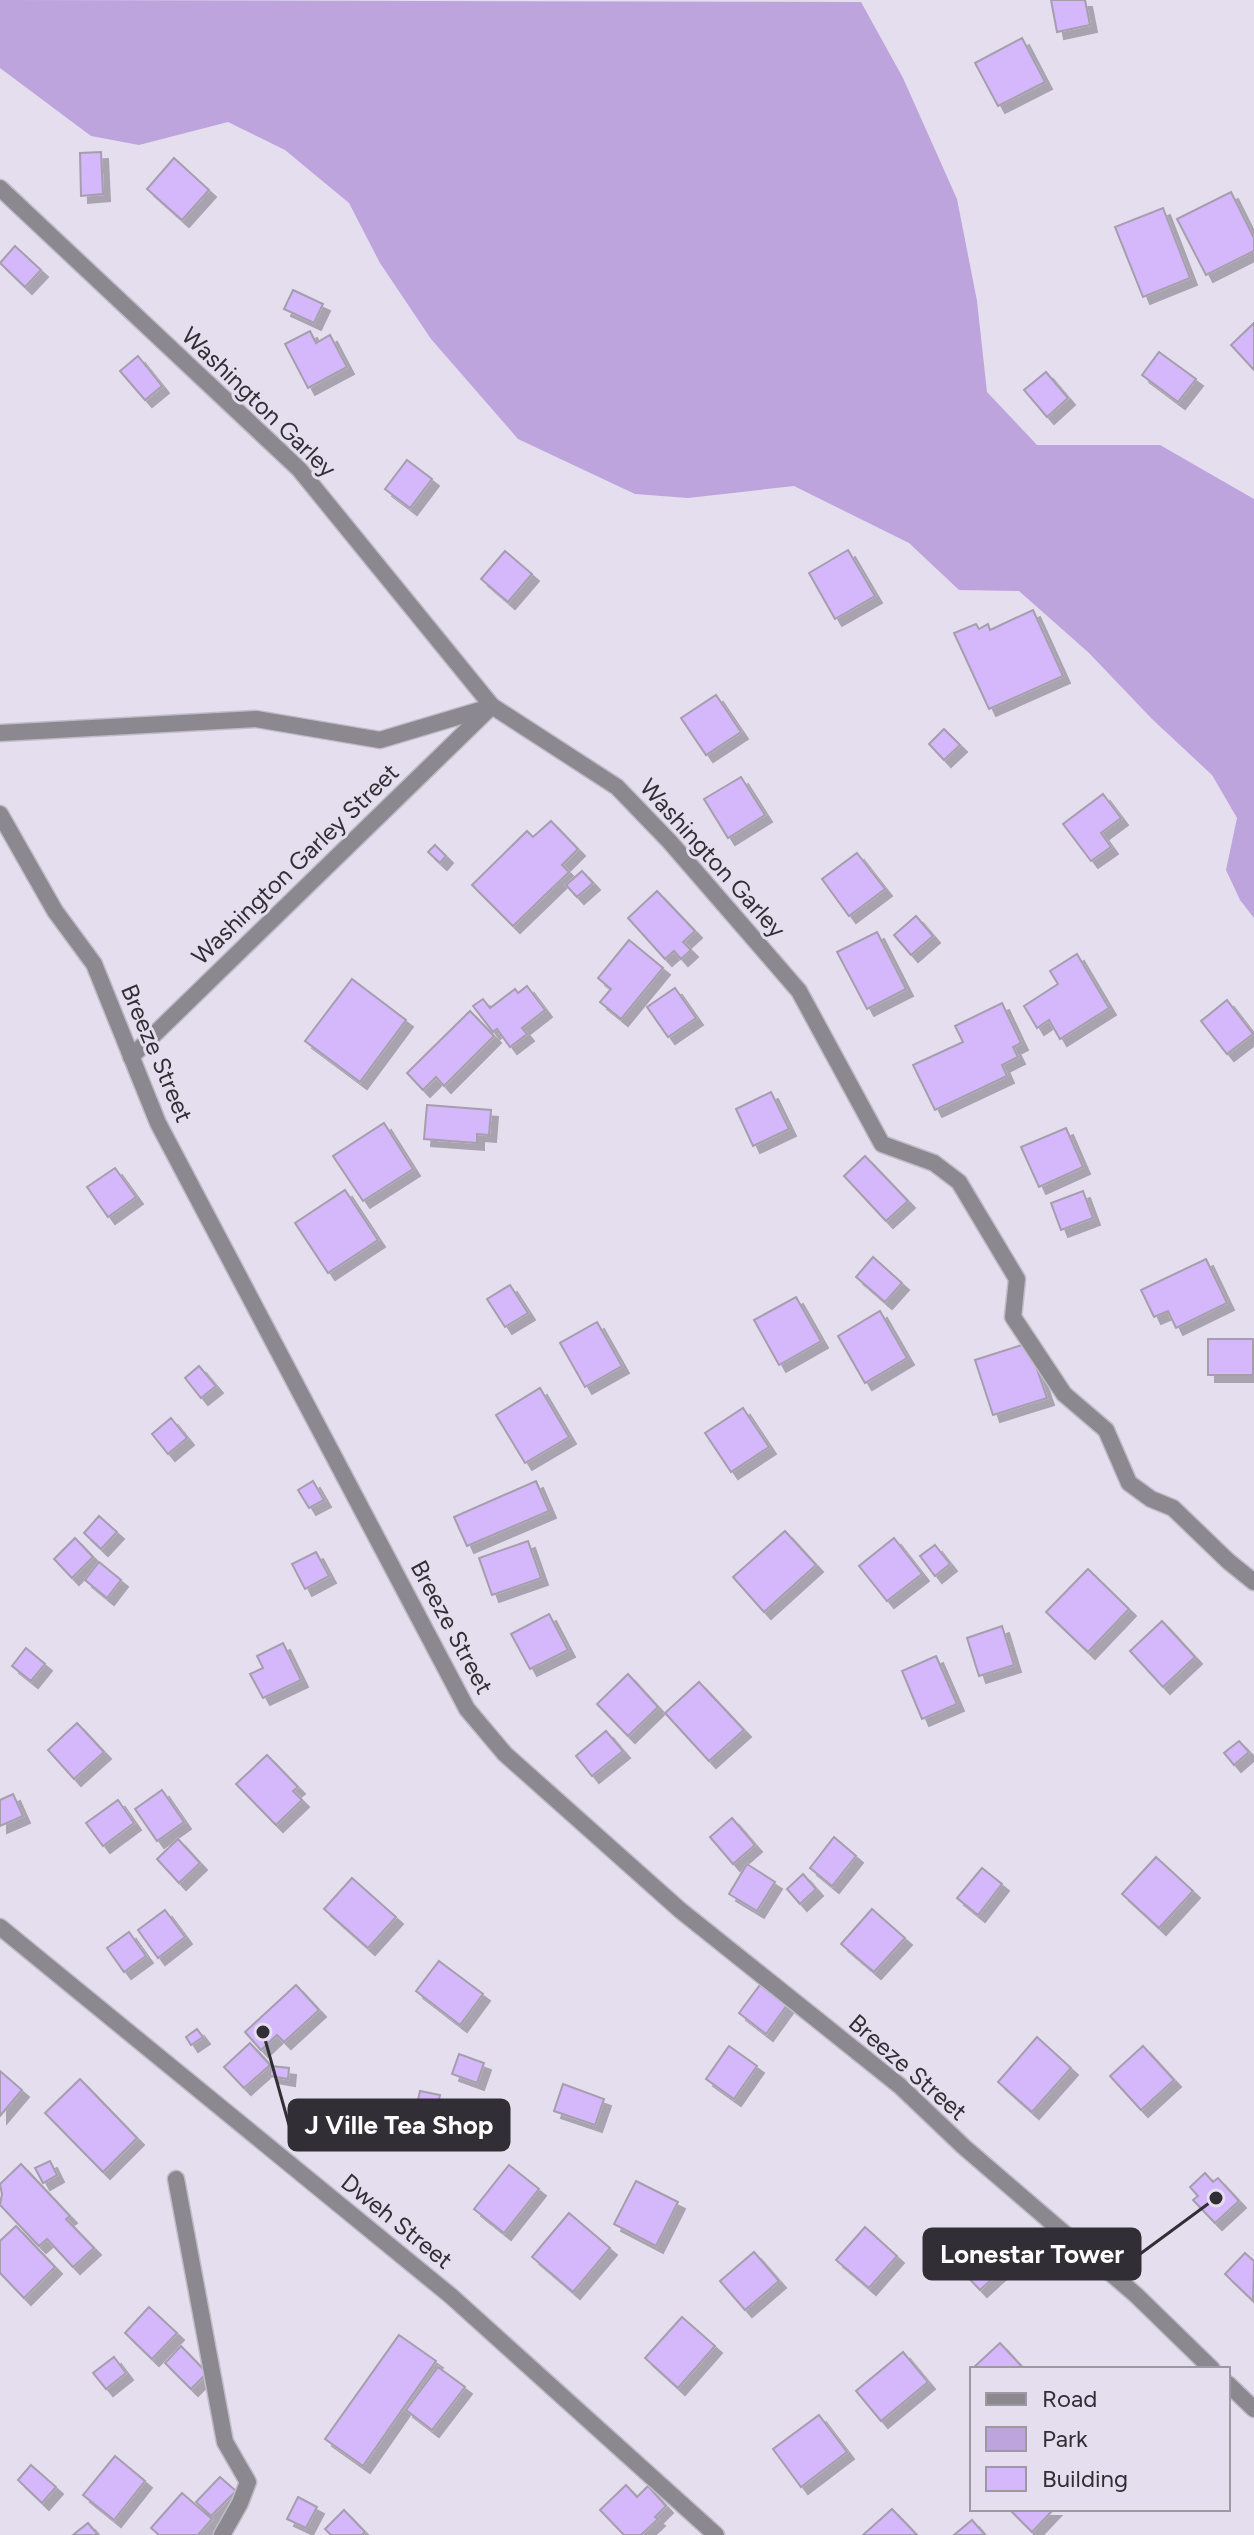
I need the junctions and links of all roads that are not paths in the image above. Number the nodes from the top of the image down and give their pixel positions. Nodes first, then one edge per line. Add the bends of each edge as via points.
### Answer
1 (0, 188) edge
2 (492, 706) junction
3 (0, 733) edge
4 (0, 814) edge
5 (131, 1057) junction
6 (1254, 1582) edge
7 (0, 1927) edge
8 (176, 2179) dead end
9 (1210, 2367) edge
10 (1230, 2386) edge
11 (1254, 2409) edge
12 (222, 2535) edge
13 (716, 2535) edge

1 - 2 street, Washington Garley via 299,469
2 - 3 street via 380,740 256,719
2 - 5 street, Washington Garley Street
2 - 6 street, Washington Garley via 617,787 670,842 799,991 882,1144 934,1163 959,1182 1017,1279 1013,1317 1064,1394 1106,1430 1129,1483 1173,1508
4 - 5 street, Breeze Street via 55,911 94,964
5 - 9 street, Breeze Street via 158,1123 467,1709 505,1754 668,1900 900,2086
7 - 13 street, Dweh Street via 451,2296
8 - 12 street via 225,2442 248,2482
10 - 11 street

